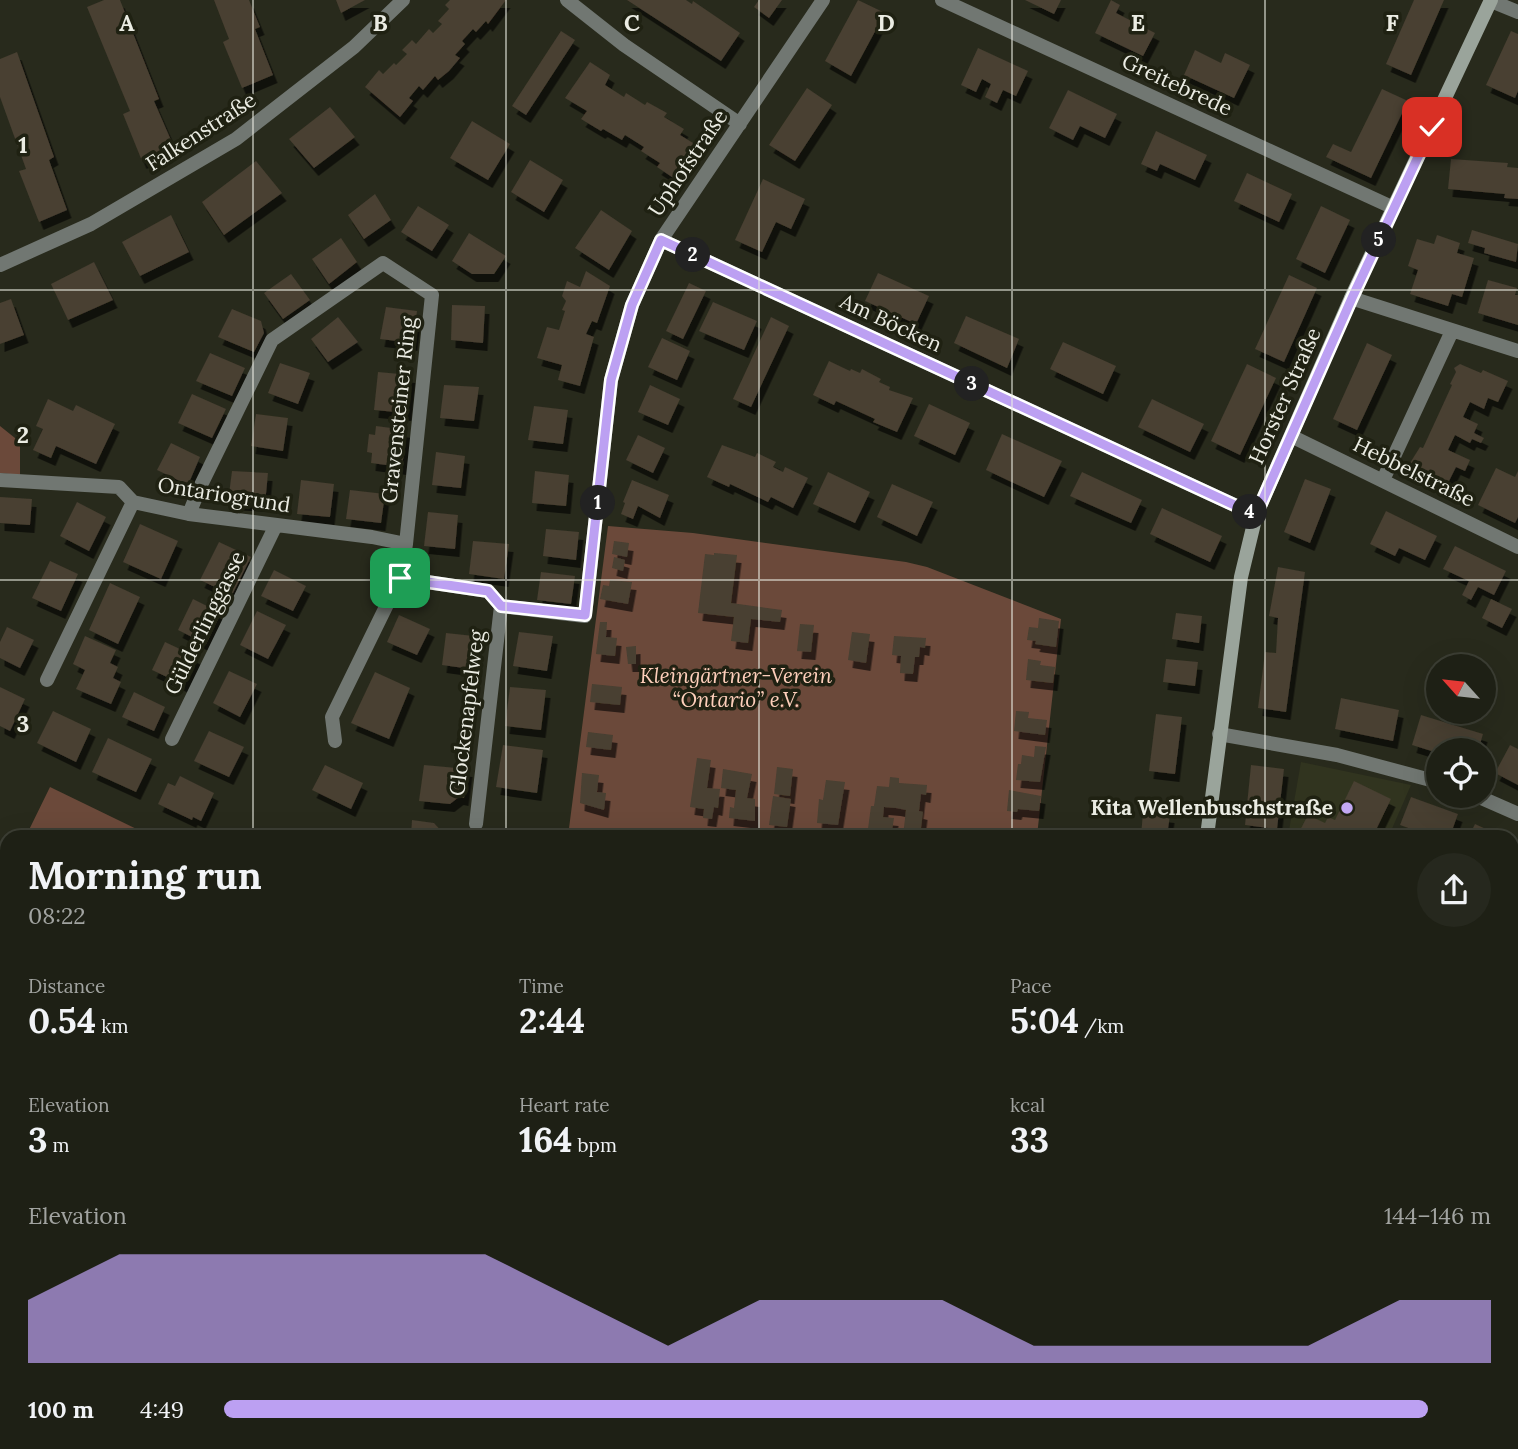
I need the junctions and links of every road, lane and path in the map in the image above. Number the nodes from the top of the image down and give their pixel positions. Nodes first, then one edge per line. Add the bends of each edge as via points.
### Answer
1 (403, 0) edge
2 (567, 0) edge
3 (823, 0) edge
4 (942, 0) edge
5 (1491, 1) edge
6 (1518, 12) edge
7 (740, 124) junction
8 (1394, 208) junction
9 (661, 240) junction
10 (0, 265) edge
11 (1352, 298) junction
12 (1452, 331) junction
13 (1518, 351) edge
14 (1291, 436) junction
15 (0, 480) edge
16 (1383, 480) junction
17 (133, 502) junction
18 (189, 513) junction
19 (1256, 515) junction
20 (276, 525) junction
21 (407, 544) junction
22 (1518, 547) edge
23 (400, 578) junction
24 (501, 606) junction
25 (47, 680) dead end
26 (1219, 734) junction
27 (172, 739) dead end
28 (335, 741) dead end
29 (1426, 779) edge
30 (1496, 804) edge
31 (1518, 814) edge
32 (476, 824) dead end
33 (1208, 830) edge

1 - 10 street, Falkenstraße via 354,47 236,139 91,224
2 - 7 street
3 - 7 street, Uphofstraße
4 - 8 street, Greitebrede
5 - 6 street
5 - 8 street, Horster Straße
7 - 9 street, Uphofstraße
8 - 11 street, Horster Straße
9 - 19 street, Am Böcken
9 - 24 street, Uphofstraße via 632,305 611,380 585,615
11 - 12 street
11 - 14 street, Horster Straße
12 - 13 street
12 - 16 street
14 - 16 street, Hebbelstraße
14 - 19 street, Horster Straße
15 - 17 street, Ontariogrund via 119,487
16 - 22 street, Hebbelstraße
17 - 18 street, Ontariogrund
17 - 25 street
18 - 20 street, Ontariogrund
18 - 21 street, Gravensteiner Ring via 272,340 383,263 432,295
19 - 26 street, Horster Straße via 1241,577
20 - 21 street, Ontariogrund
20 - 27 street, Gülderlinggasse
21 - 23 street, Gravensteiner Ring
23 - 24 street via 488,591
23 - 28 street, Gravensteiner Ring via 332,717
24 - 32 street, Glockenapfelweg
26 - 29 street via 1337,755
26 - 33 street, Horster Straße
30 - 31 street

